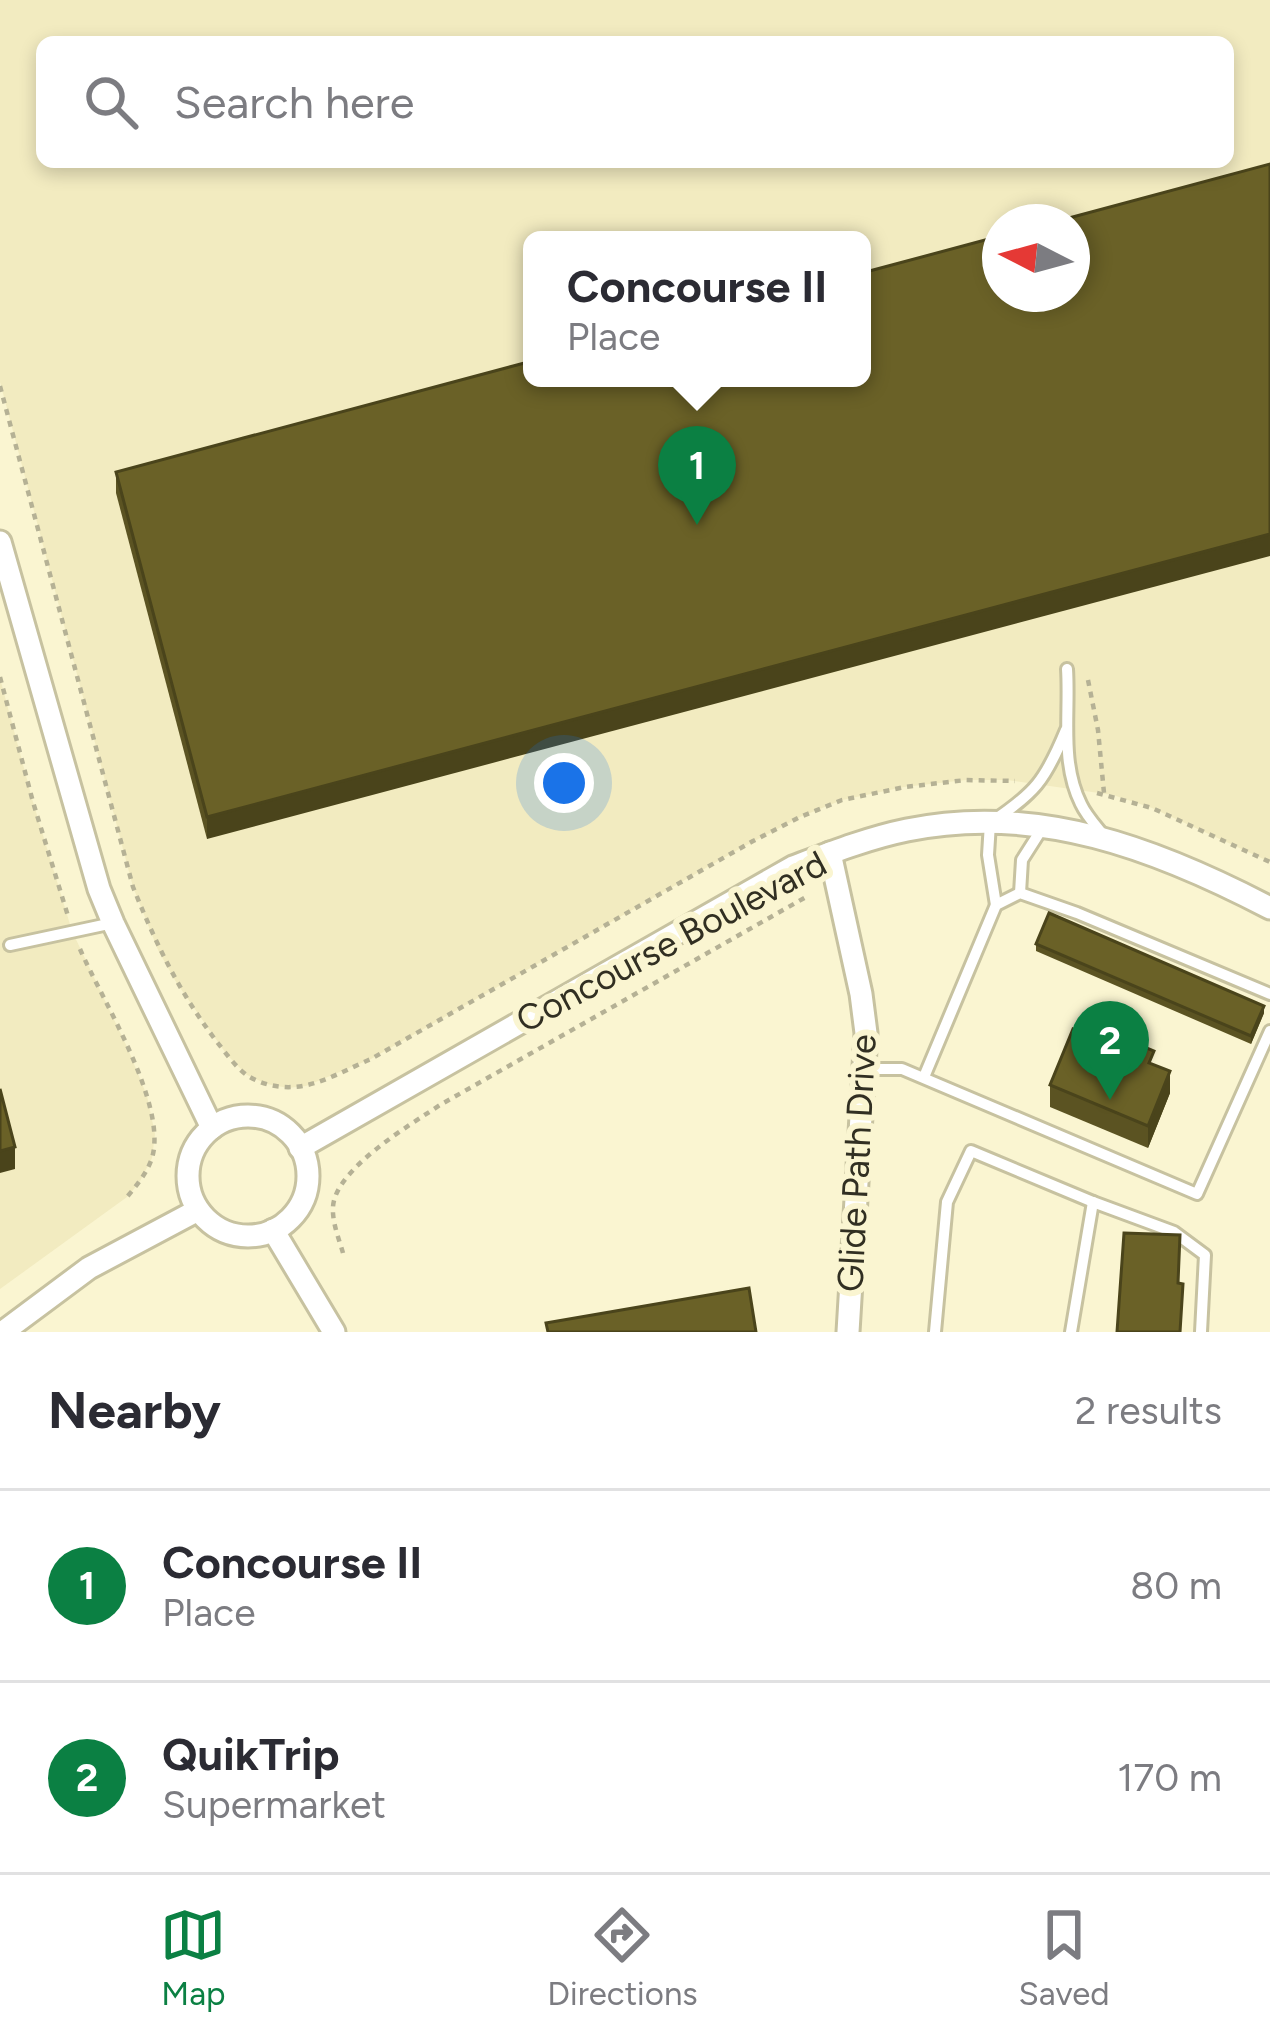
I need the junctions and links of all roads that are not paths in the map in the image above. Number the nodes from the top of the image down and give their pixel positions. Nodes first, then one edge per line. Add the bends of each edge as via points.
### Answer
1 (0, 542) edge
2 (1067, 670) dead end
3 (1066, 730) junction
4 (990, 823) junction
5 (1043, 827) junction
6 (1106, 838) junction
7 (830, 854) junction
8 (1020, 892) junction
9 (996, 905) junction
10 (1270, 908) edge
11 (112, 923) junction
12 (10, 945) dead end
13 (1270, 994) edge
14 (1270, 1031) edge
15 (864, 1069) junction
16 (924, 1077) junction
17 (212, 1128) junction
18 (300, 1148) junction
19 (1093, 1202) junction
20 (198, 1210) junction
21 (273, 1231) junction
22 (1199, 1331) edge
23 (3, 1332) edge
24 (334, 1332) edge
25 (848, 1332) edge
26 (935, 1332) edge
27 (1071, 1332) edge

1 - 11 street
2 - 3 lane
3 - 4 lane via 1028,797
3 - 6 lane via 1081,804
4 - 5 street, Concourse Boulevard
4 - 7 street, Concourse Boulevard via 908,830
4 - 9 lane
5 - 6 street, Concourse Boulevard
5 - 8 lane via 1022,860
6 - 10 street, Concourse Boulevard
7 - 15 street, Glide Path Drive via 861,994
7 - 18 street, Concourse Boulevard via 735,898
8 - 9 lane
8 - 13 lane
9 - 16 lane
11 - 12 lane
11 - 17 street
14 - 16 lane via 1197,1194
15 - 16 lane
15 - 25 street, Glide Path Drive
17 - 18 street via 261,1118 279,1124
17 - 20 street via 189,1164
18 - 21 street via 306,1192
19 - 22 lane via 1174,1232 1205,1255
19 - 26 lane via 971,1151 947,1202
19 - 27 lane
20 - 21 street via 223,1232
20 - 23 street via 89,1268
21 - 24 street

